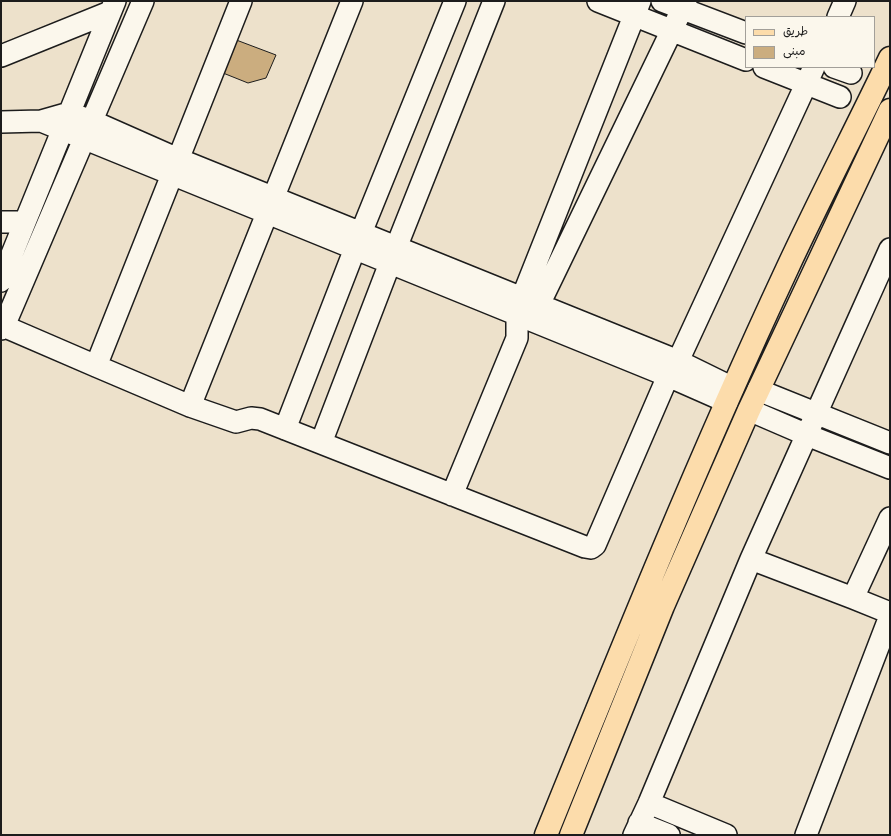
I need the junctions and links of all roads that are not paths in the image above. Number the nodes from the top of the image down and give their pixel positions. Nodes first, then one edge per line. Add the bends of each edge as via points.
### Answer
1 (143, 1) edge
2 (241, 1) edge
3 (352, 1) edge
4 (455, 1) edge
5 (494, 1) edge
6 (598, 1) edge
7 (662, 1) edge
8 (845, 1) edge
9 (685, 5) edge
10 (112, 6) edge
11 (637, 8) edge
12 (838, 16) edge
13 (672, 30) junction
14 (745, 33) edge
15 (1, 56) edge
16 (890, 58) edge
17 (745, 60) edge
18 (770, 68) edge
19 (810, 75) edge
20 (840, 97) dead end
21 (890, 112) edge
22 (1, 122) edge
23 (66, 122) junction
24 (88, 130) junction
25 (175, 167) junction
26 (270, 205) junction
27 (1, 222) edge
28 (25, 222) junction
29 (358, 241) junction
30 (890, 249) edge
31 (393, 255) junction
32 (1, 281) edge
33 (527, 310) junction
34 (2, 327) edge
35 (96, 366) junction
36 (673, 368) junction
37 (758, 390) junction
38 (730, 395) junction
39 (190, 406) junction
40 (749, 410) junction
41 (816, 414) junction
42 (285, 429) junction
43 (807, 435) junction
44 (321, 443) junction
45 (890, 443) edge
46 (890, 468) edge
47 (452, 495) junction
48 (890, 518) edge
49 (751, 559) junction
50 (853, 598) junction
51 (890, 614) edge
52 (649, 803) junction
53 (636, 829) edge
54 (546, 835) edge
55 (570, 835) edge
56 (669, 835) edge
57 (726, 835) edge
58 (806, 835) edge

1 - 24 street
2 - 25 street
3 - 26 street
4 - 29 street
5 - 31 street
6 - 11 street
7 - 9 street
8 - 12 street
9 - 13 street
9 - 14 street
10 - 15 street
10 - 23 street
11 - 13 street
11 - 33 street
13 - 17 street
13 - 33 street
16 - 38 main road via 787,269
18 - 19 street
19 - 20 street
19 - 36 street
21 - 37 main road
22 - 23 street
23 - 24 street
23 - 28 street
24 - 25 street
24 - 34 street
25 - 26 street
25 - 35 street
26 - 29 street
26 - 39 street
27 - 28 street
28 - 32 street
29 - 31 street
29 - 42 street
30 - 41 street
31 - 33 street
31 - 44 street
33 - 36 street
33 - 47 street via 518,338
34 - 35 street
35 - 39 street
36 - 38 street
36 - 47 street via 595,545 591,548
37 - 40 main road
37 - 41 street
38 - 54 main road via 624,642
39 - 42 street via 234,422 254,418
40 - 43 street
40 - 55 main road via 663,606
41 - 43 street
41 - 45 street
42 - 44 street
43 - 46 street
43 - 49 street
44 - 47 street
48 - 50 street
49 - 50 street
49 - 52 street
50 - 51 street
51 - 58 street
52 - 53 street
52 - 57 street
53 - 56 street

